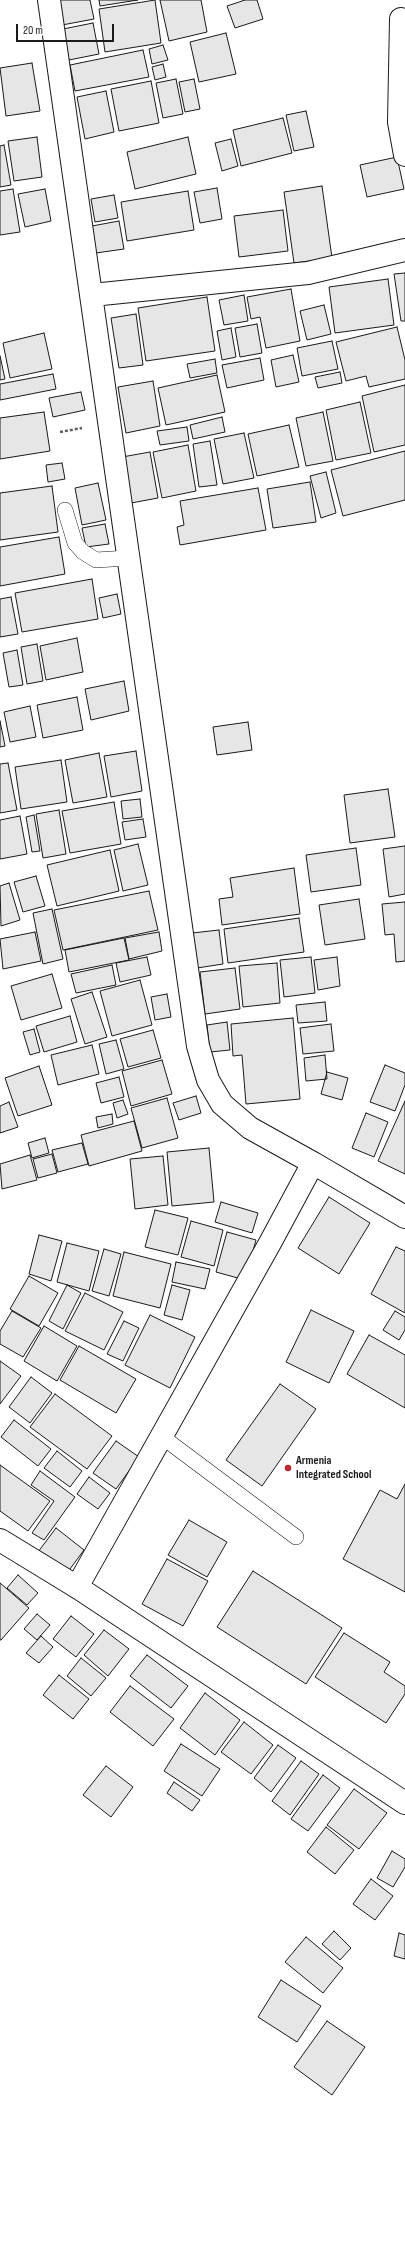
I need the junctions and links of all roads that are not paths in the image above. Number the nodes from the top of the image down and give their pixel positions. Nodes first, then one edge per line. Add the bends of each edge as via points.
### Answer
1 (49, 0) edge
2 (401, 19) dead end
3 (405, 154) edge
4 (405, 250) edge
5 (92, 295) junction
6 (66, 510) dead end
7 (128, 558) junction
8 (313, 1163) junction
9 (405, 1217) edge
10 (161, 1436) junction
11 (296, 1537) dead end
12 (0, 1540) edge
13 (76, 1587) junction
14 (405, 1803) edge

1 - 5 street
2 - 3 street via 399,122
4 - 5 street via 308,272
5 - 7 street
6 - 7 lane via 75,543 83,552 96,560
7 - 8 street via 196,1039 206,1073 222,1104 250,1128
8 - 9 street
8 - 10 street
10 - 11 lane
10 - 13 street
12 - 13 street
13 - 14 street

